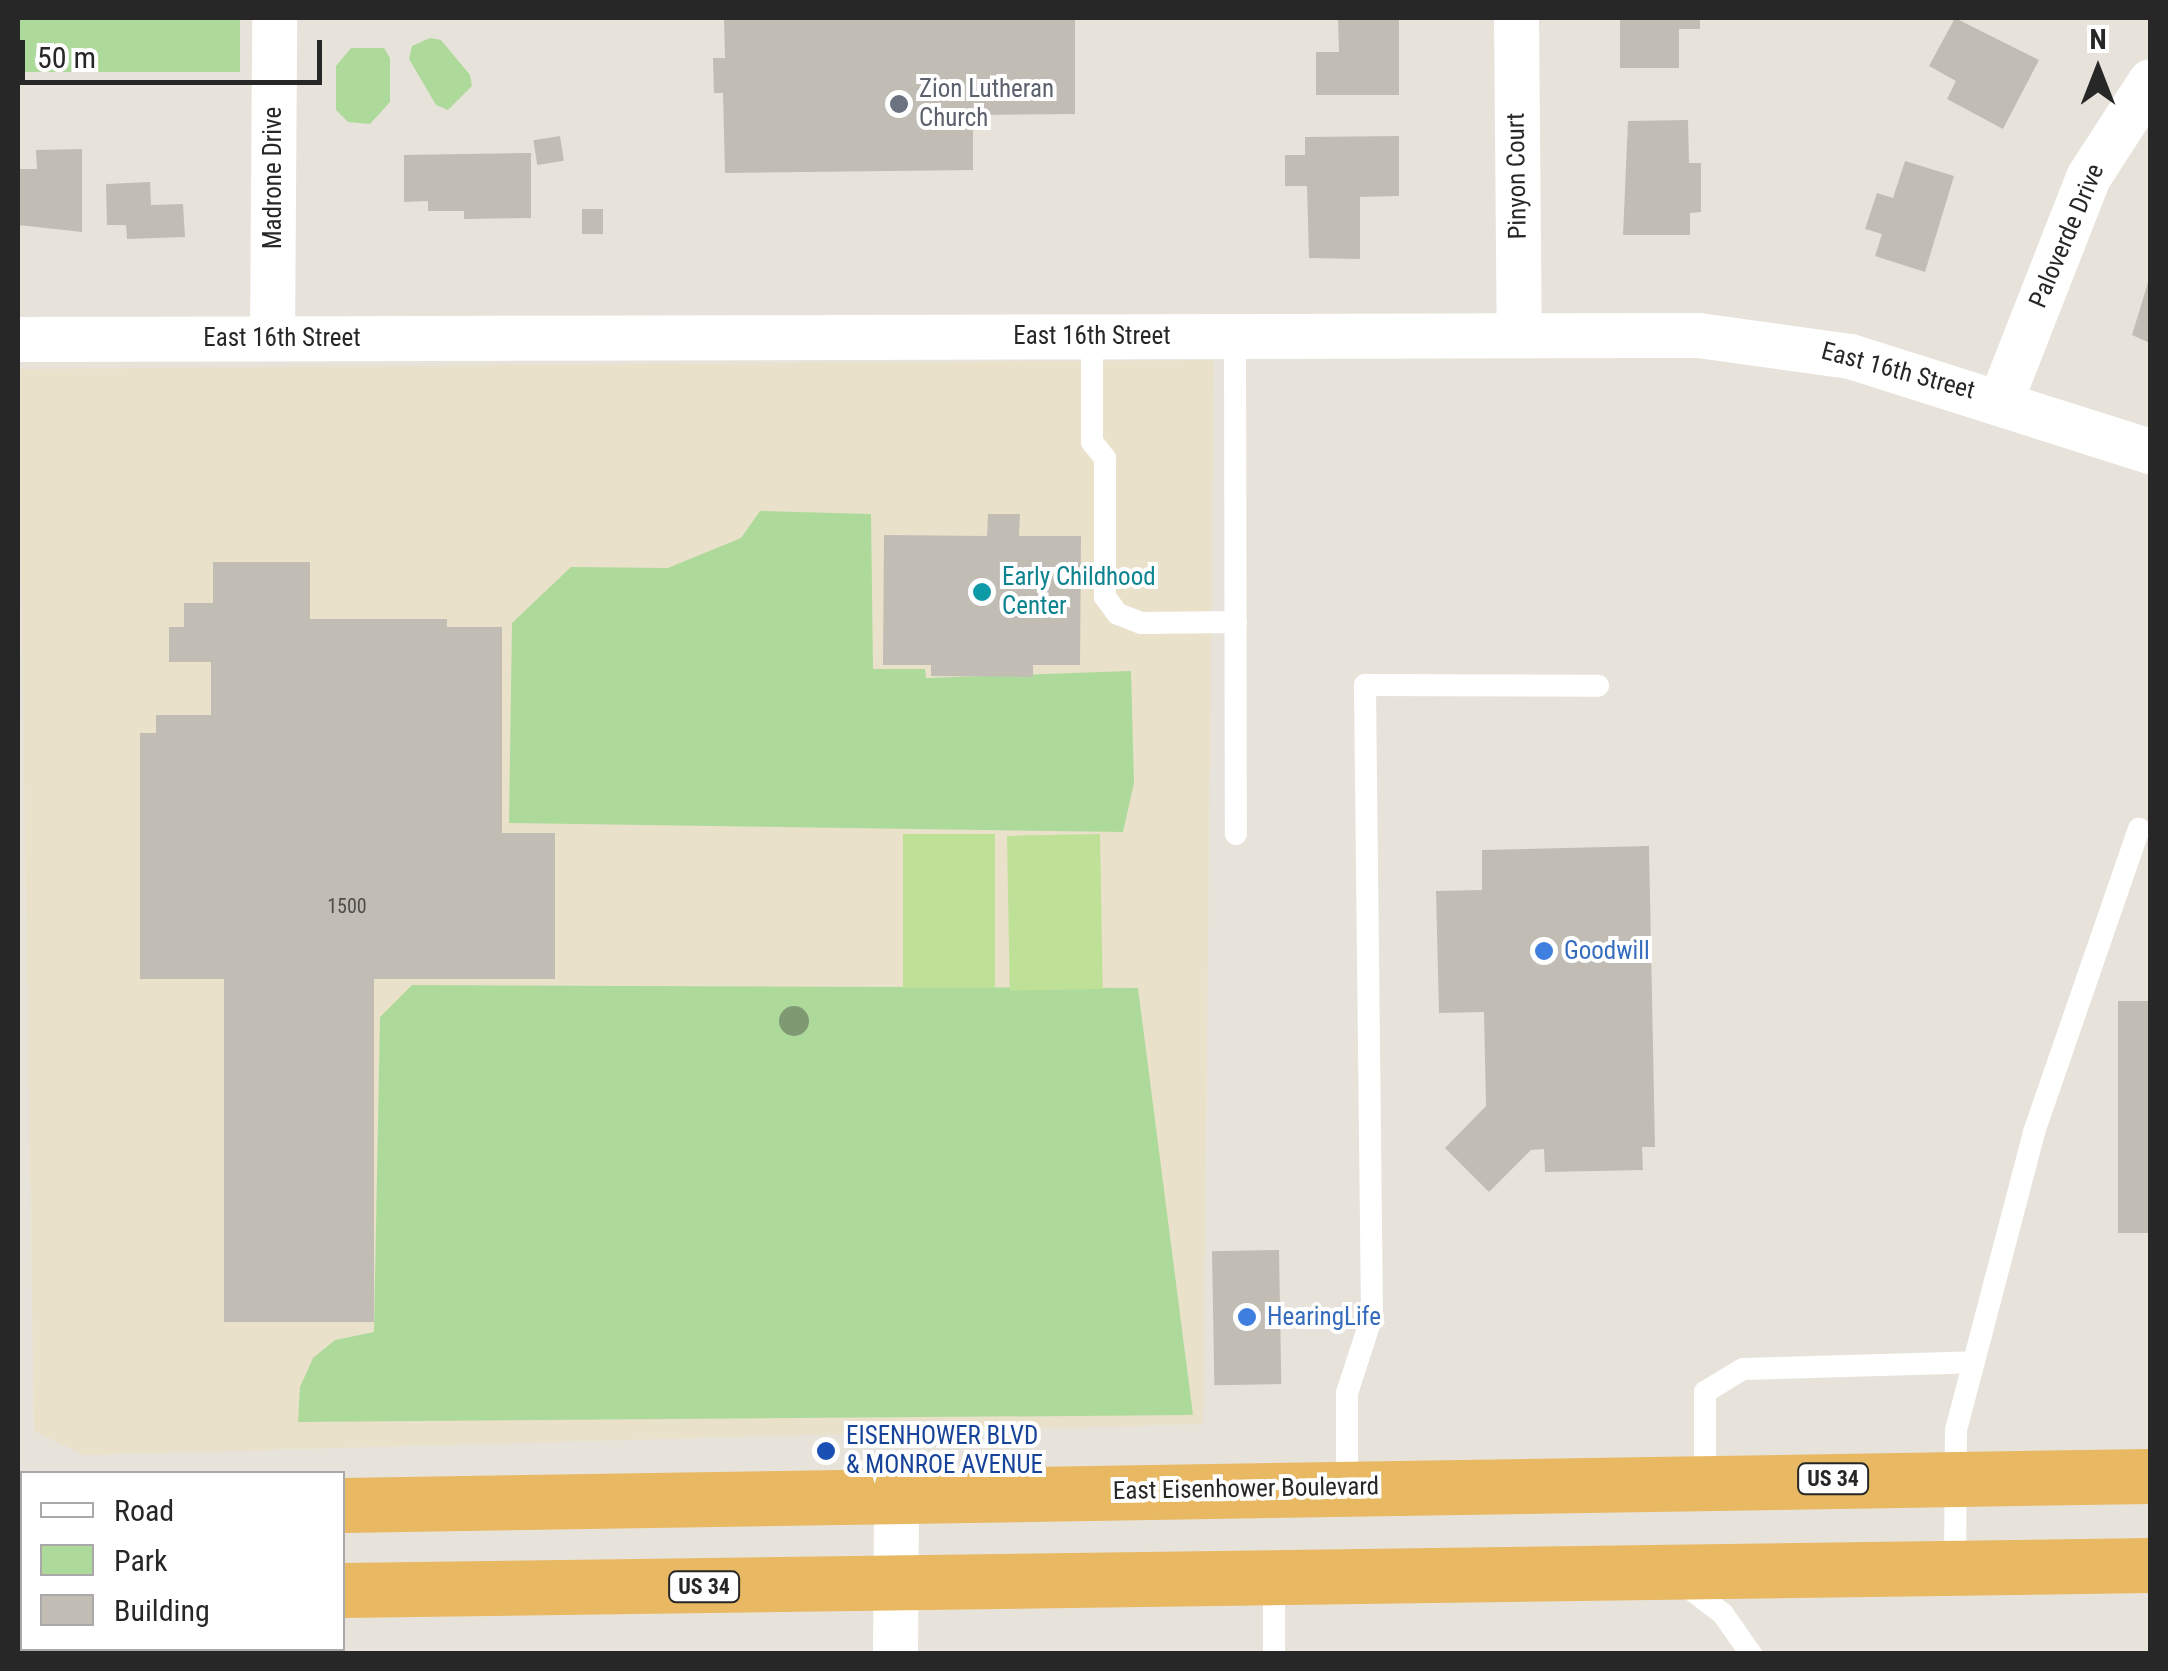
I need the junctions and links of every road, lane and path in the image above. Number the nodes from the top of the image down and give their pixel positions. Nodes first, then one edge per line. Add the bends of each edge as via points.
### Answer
1 (274, 18) edge
2 (1516, 18) edge
3 (2150, 81) edge
4 (1519, 335) junction
5 (1092, 336) junction
6 (1235, 336) junction
7 (272, 338) junction
8 (18, 339) edge
9 (2001, 399) junction
10 (2150, 451) edge
11 (1236, 622) junction
12 (1598, 686) dead end
13 (2138, 829) dead end
14 (1236, 834) dead end
15 (1974, 1362) junction
16 (2150, 1476) edge
17 (1958, 1477) junction
18 (1706, 1481) junction
19 (1348, 1487) junction
20 (896, 1494) junction
21 (345, 1505) edge
22 (2150, 1565) edge
23 (1955, 1567) junction
24 (1670, 1574) junction
25 (1274, 1580) junction
26 (896, 1585) junction
27 (345, 1590) edge
28 (895, 1654) edge
29 (1274, 1654) edge
30 (1752, 1654) edge

1 - 7 street, Madrone Drive
2 - 4 street, Pinyon Court
3 - 9 street, Paloverde Drive via 2088,177
4 - 6 street, East 16th Street
4 - 9 street, East 16th Street via 1776,341
5 - 6 street, East 16th Street
5 - 7 street, East 16th Street
5 - 11 lane via 1092,442 1105,458 1105,598 1118,614 1141,623
6 - 11 lane
7 - 8 street, East 16th Street
9 - 10 street, East 16th Street
11 - 14 lane
12 - 19 lane via 1365,685 1372,1316 1347,1393
13 - 15 lane via 2034,1132
15 - 17 lane via 1956,1430
15 - 18 lane via 1743,1369 1706,1392
16 - 17 highway, East Eisenhower Boulevard / US 34
17 - 18 highway, East Eisenhower Boulevard / US 34
17 - 23 lane
18 - 19 highway, East Eisenhower Boulevard / US 34
19 - 20 highway, East Eisenhower Boulevard / US 34
20 - 21 highway, East Eisenhower Boulevard / US 34
20 - 26 street
22 - 23 highway, US 34
23 - 24 highway, US 34
24 - 25 highway, US 34
24 - 30 lane via 1724,1614
25 - 26 highway, US 34
25 - 29 lane
26 - 27 highway, US 34
26 - 28 street

